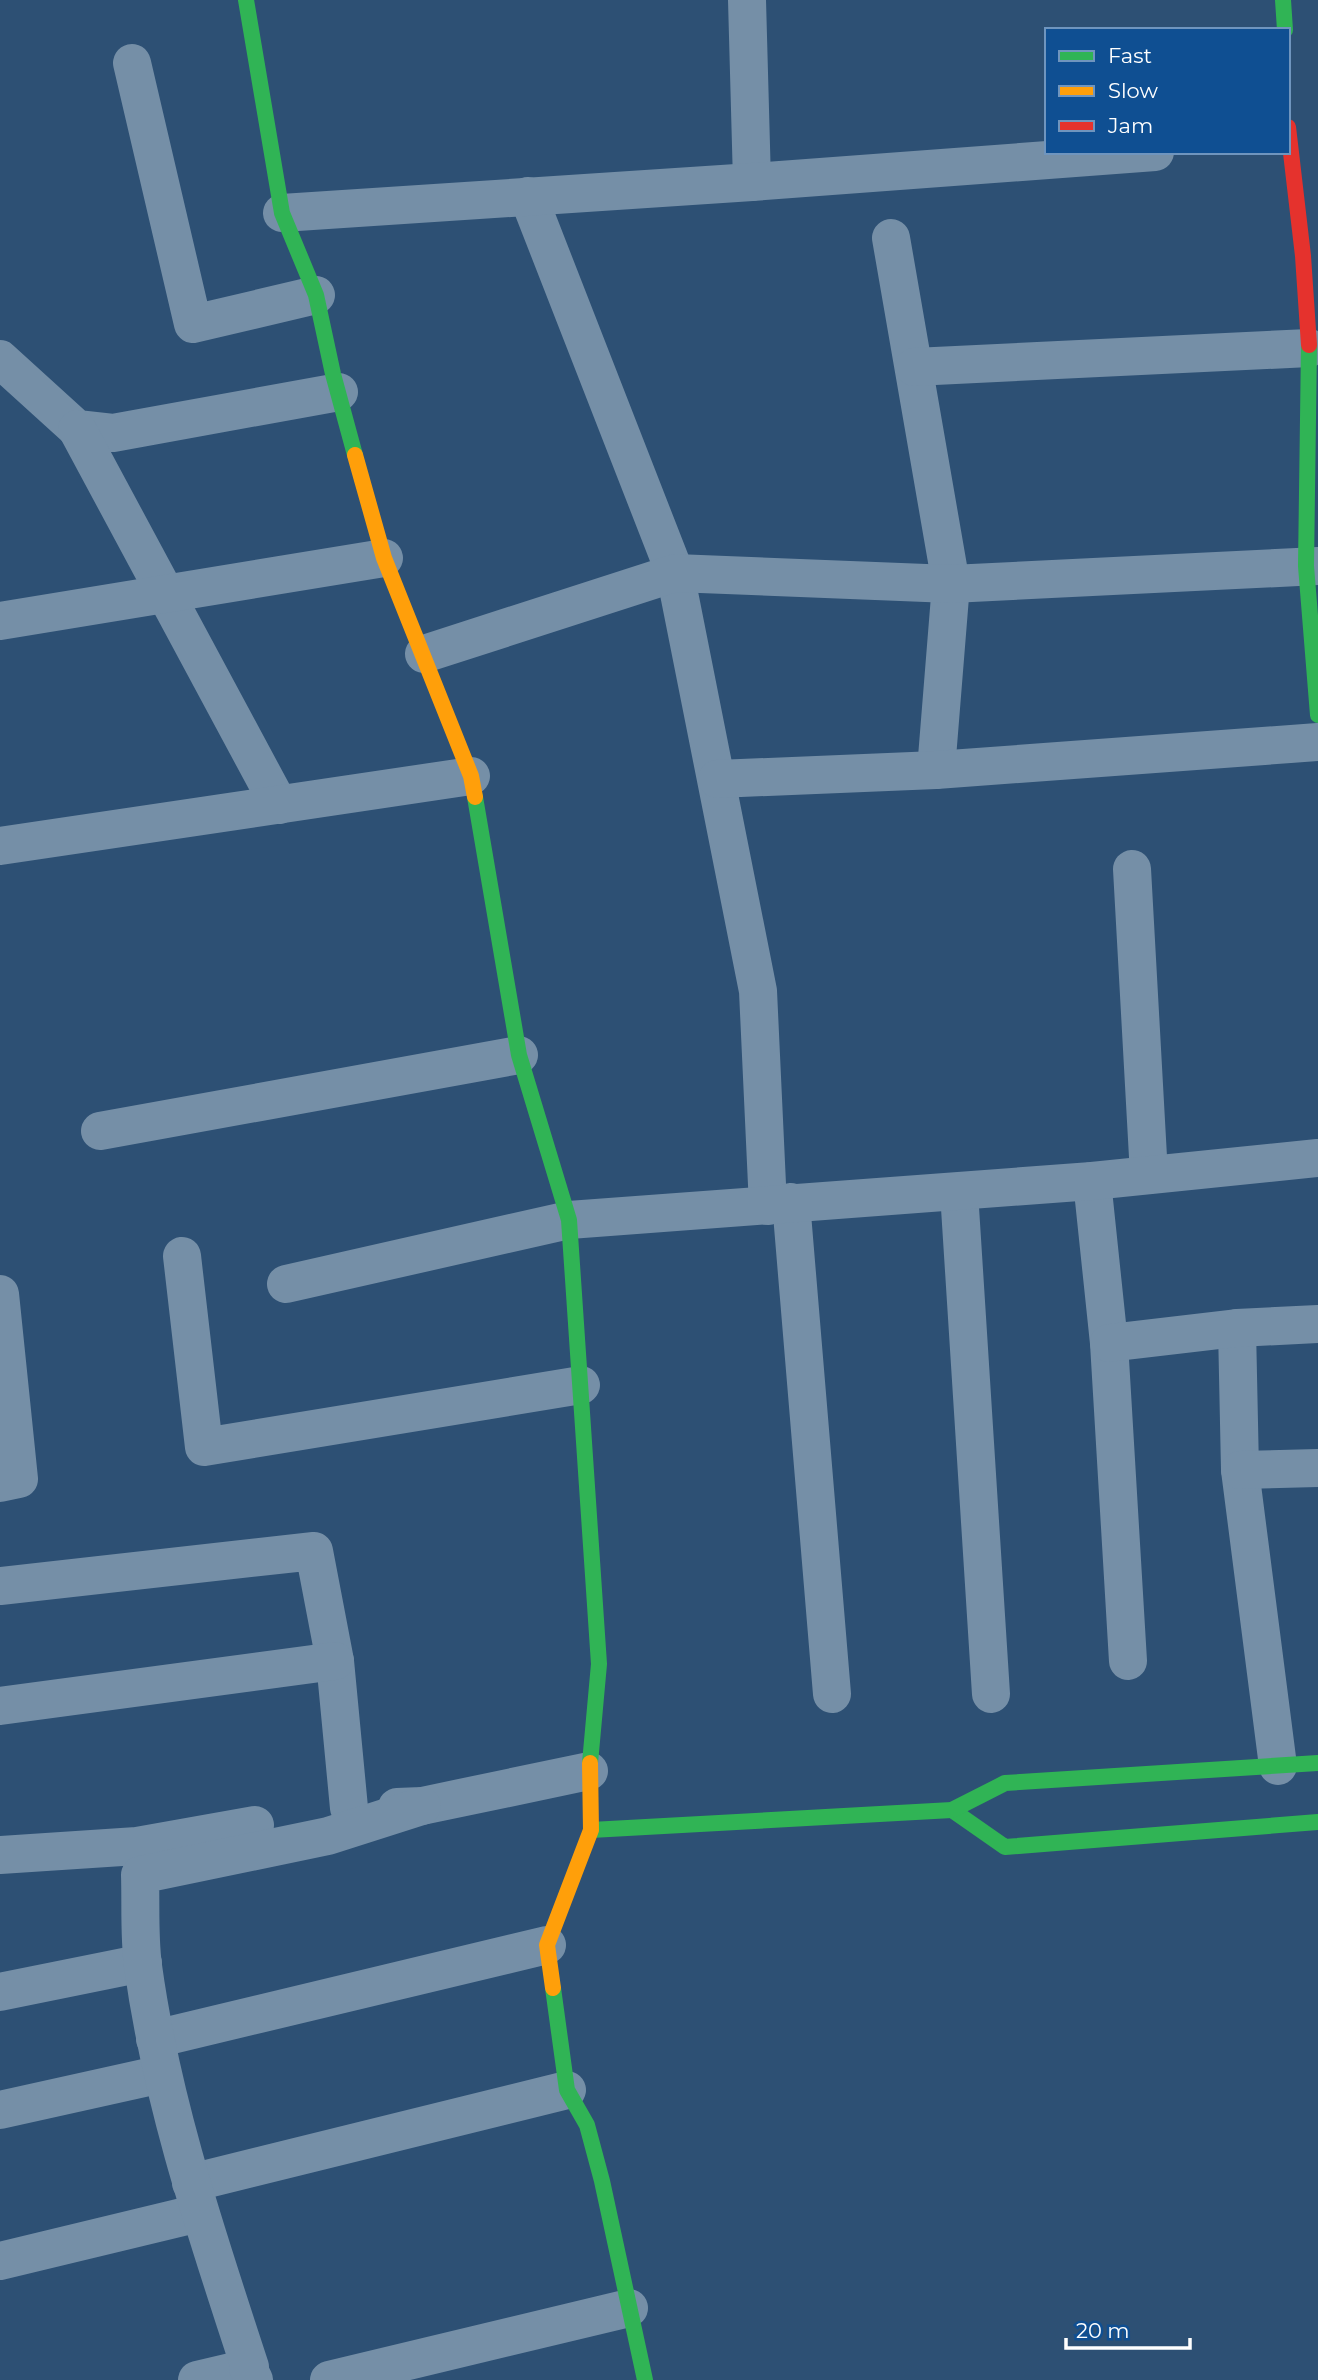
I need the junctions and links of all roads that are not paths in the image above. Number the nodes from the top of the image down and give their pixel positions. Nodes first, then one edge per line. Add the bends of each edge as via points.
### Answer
1 (246, 0) edge
2 (747, 0) edge
3 (1283, 0) edge
4 (1285, 28) edge
5 (132, 63) dead end
6 (1290, 147) edge
7 (1128, 154) edge
8 (752, 182) junction
9 (528, 196) junction
10 (282, 213) junction
11 (891, 238) dead end
12 (1310, 255) edge
13 (316, 295) junction
14 (1309, 348) junction
15 (0, 359) edge
16 (914, 367) junction
17 (339, 392) junction
18 (1313, 404) edge
19 (77, 429) junction
20 (384, 558) junction
21 (1312, 566) edge
22 (675, 573) junction
23 (951, 584) junction
24 (166, 594) junction
25 (0, 621) edge
26 (424, 654) junction
27 (1318, 715) edge
28 (1318, 742) edge
29 (936, 770) junction
30 (471, 776) junction
31 (717, 779) junction
32 (279, 805) junction
33 (0, 846) edge
34 (1132, 869) dead end
35 (519, 1055) junction
36 (100, 1131) dead end
37 (1318, 1158) edge
38 (1149, 1175) junction
39 (1092, 1181) junction
40 (959, 1192) junction
41 (779, 1204) junction
42 (569, 1220) junction
43 (182, 1256) dead end
44 (286, 1284) dead end
45 (0, 1294) edge
46 (1318, 1324) edge
47 (1237, 1328) junction
48 (1109, 1343) junction
49 (581, 1385) junction
50 (1318, 1468) edge
51 (1240, 1471) junction
52 (0, 1483) edge
53 (0, 1586) edge
54 (335, 1661) junction
55 (1128, 1661) dead end
56 (832, 1693) dead end
57 (991, 1693) dead end
58 (0, 1706) edge
59 (1318, 1763) edge
60 (1278, 1766) junction
61 (589, 1771) junction
62 (422, 1806) junction
63 (349, 1808) junction
64 (952, 1810) junction
65 (1318, 1822) edge
66 (591, 1830) junction
67 (0, 1855) edge
68 (139, 1861) junction
69 (547, 1945) junction
70 (143, 1963) junction
71 (0, 1992) edge
72 (158, 2057) junction
73 (567, 2090) junction
74 (0, 2110) edge
75 (195, 2198) junction
76 (0, 2261) edge
77 (629, 2308) junction
78 (251, 2374) edge
79 (197, 2380) edge
80 (329, 2380) edge
81 (645, 2380) edge

1 - 10 street
2 - 8 street
3 - 4 street
5 - 13 street via 193,324
6 - 12 street
7 - 8 street
8 - 9 street
9 - 10 street
9 - 22 street
10 - 13 street
11 - 16 street
12 - 14 street
13 - 17 street
14 - 16 street
14 - 18 street
15 - 19 street
16 - 23 street
17 - 19 street via 113,433
17 - 20 street
18 - 21 street
19 - 24 street
20 - 24 street
20 - 26 street
21 - 23 street
21 - 27 street
22 - 23 street
22 - 26 street
22 - 31 street
23 - 29 street
24 - 25 street
24 - 32 street
26 - 30 street
28 - 29 street
29 - 31 street
30 - 32 street
30 - 35 street
31 - 41 street via 758,991
32 - 33 street
34 - 38 street
35 - 36 street
35 - 42 street
37 - 38 street
38 - 39 street
39 - 40 street
39 - 48 street
40 - 41 street
40 - 57 street
41 - 42 street
41 - 56 street
42 - 44 street
42 - 49 street
43 - 49 street via 204,1447
45 - 52 street via 19,1479
46 - 47 street
47 - 48 street
47 - 51 street
48 - 55 street
49 - 61 street via 598,1664
50 - 51 street
51 - 60 street
53 - 54 street via 314,1551
54 - 58 street
54 - 63 street
59 - 60 street
60 - 64 street via 1005,1783
61 - 62 street
61 - 66 street
62 - 63 street
62 - 68 street via 328,1836
63 - 68 street
64 - 65 street via 1005,1847
64 - 66 street
66 - 69 street
67 - 68 street
68 - 70 street
69 - 72 street
69 - 73 street
70 - 71 street
70 - 72 street
72 - 74 street
72 - 75 street
73 - 75 street
73 - 77 street via 587,2125
75 - 76 street
75 - 78 street
77 - 80 street
77 - 81 street
78 - 79 street

